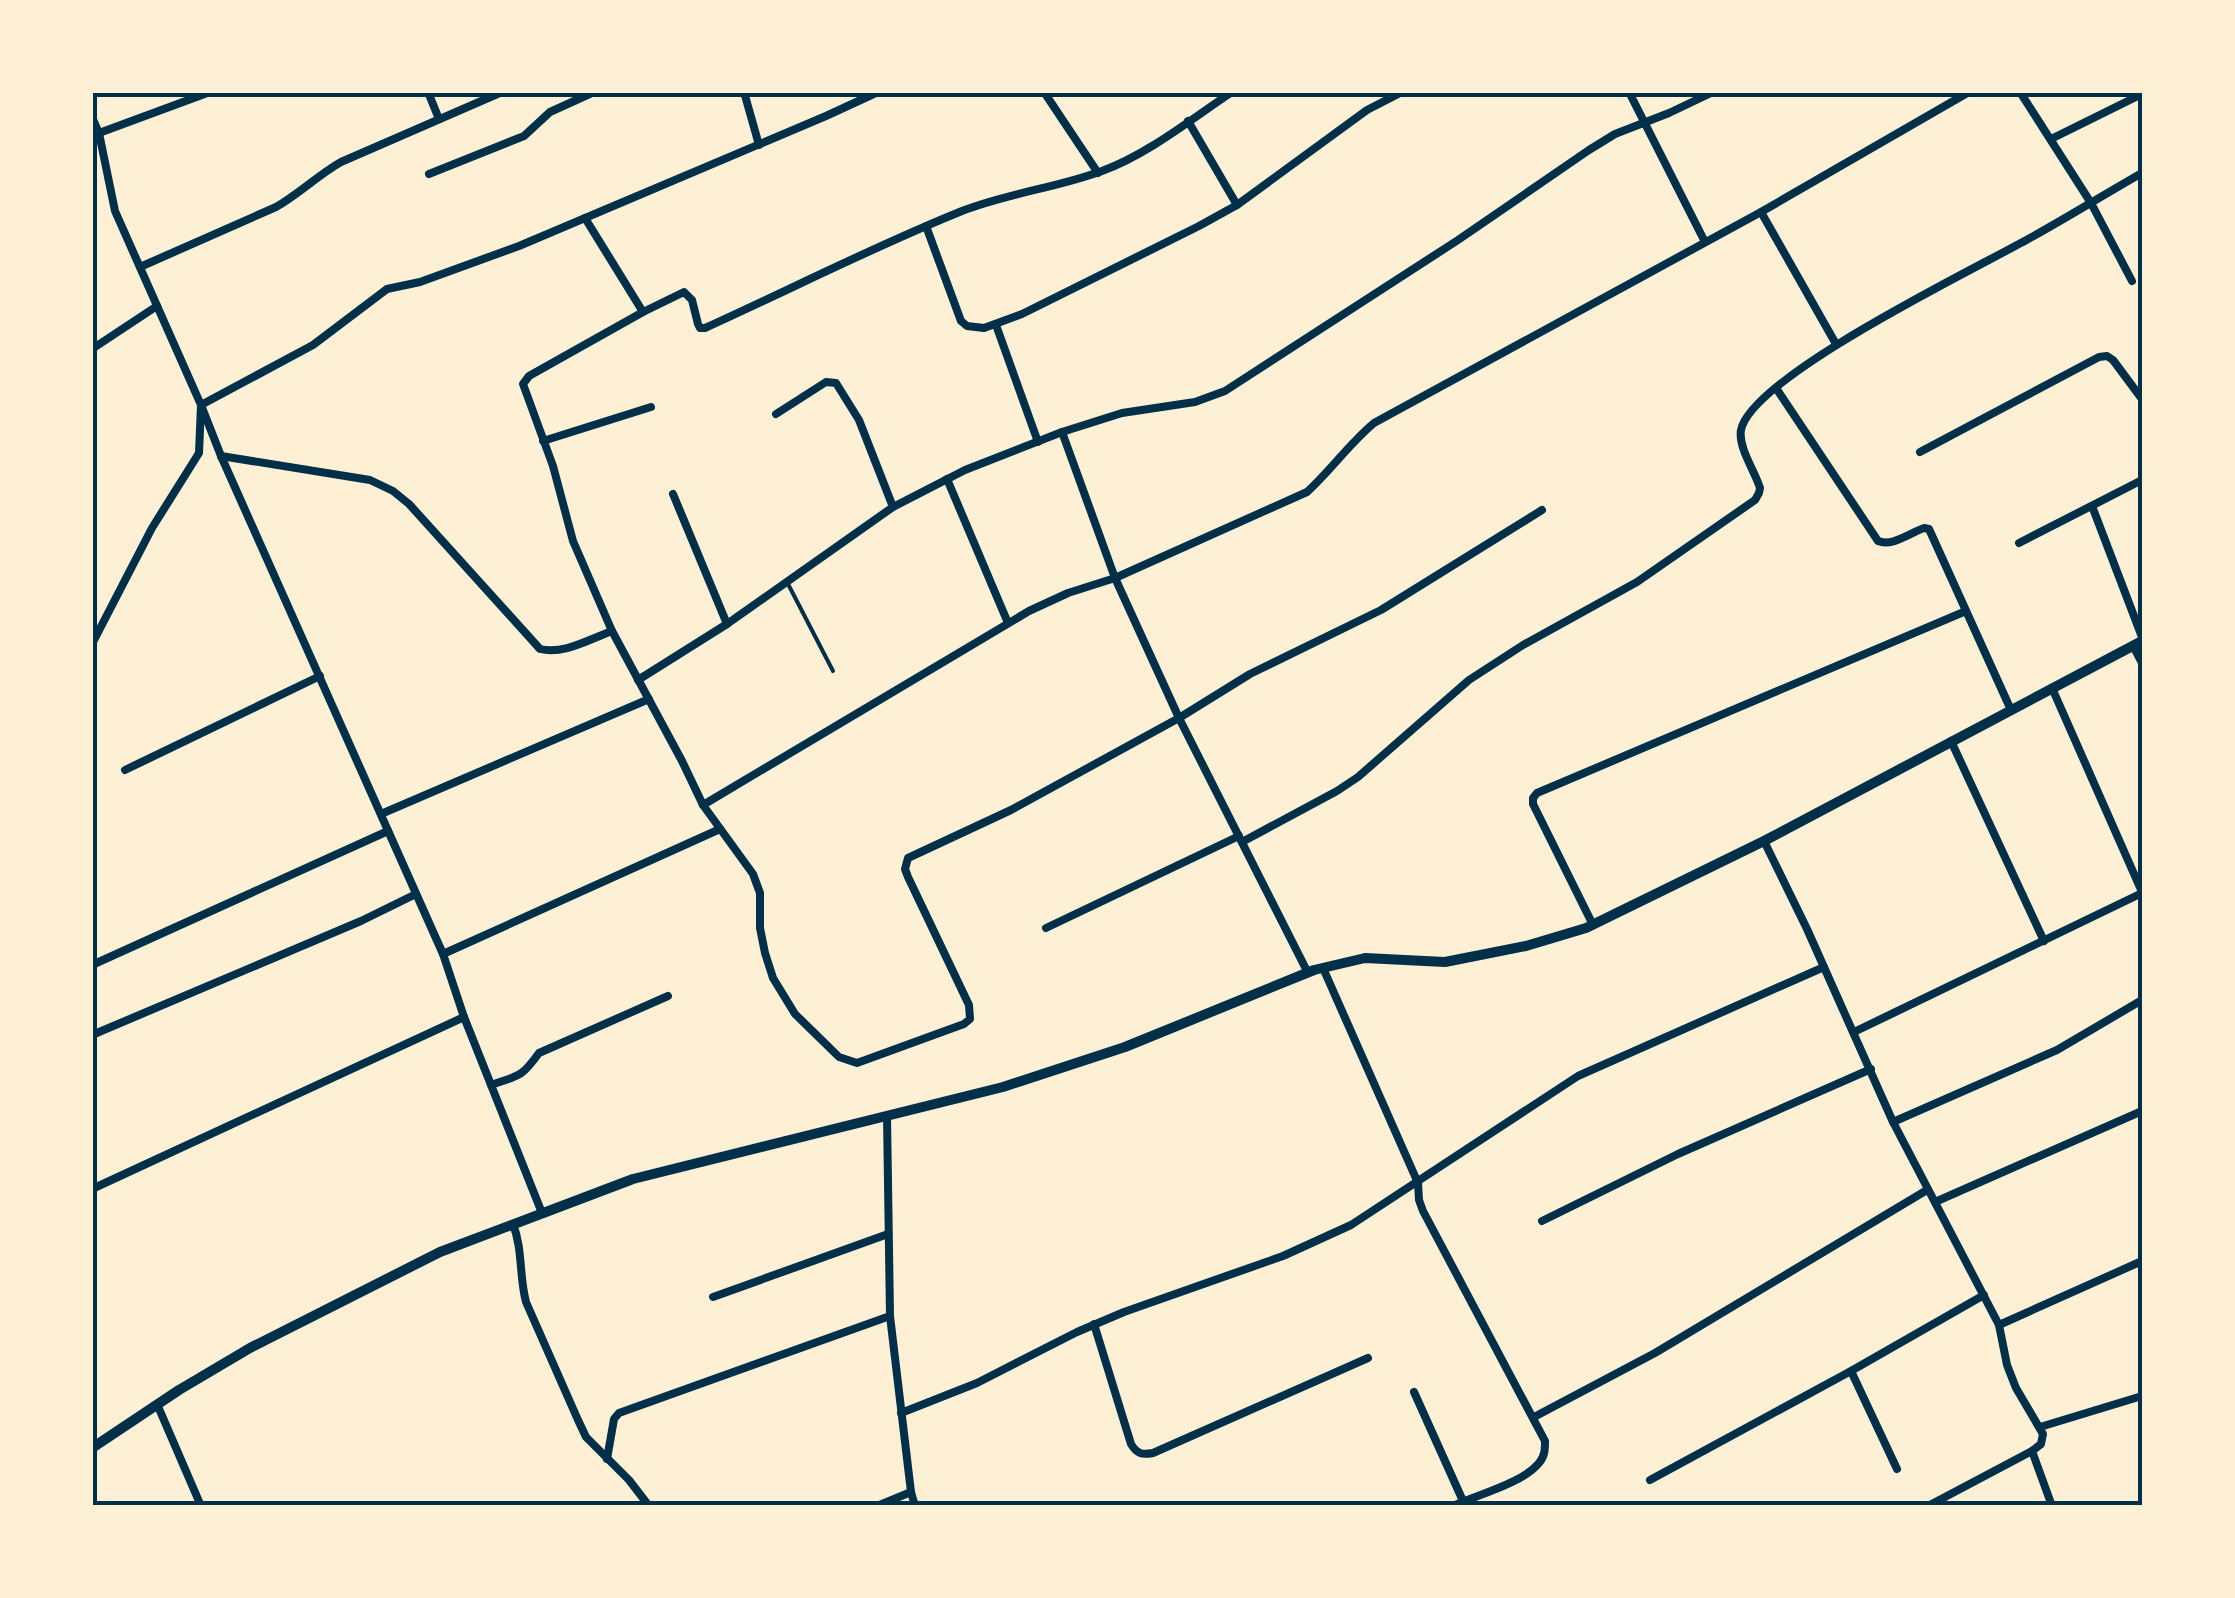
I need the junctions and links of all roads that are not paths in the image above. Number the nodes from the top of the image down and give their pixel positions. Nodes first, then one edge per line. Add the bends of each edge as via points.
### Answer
1 (210, 92) edge
2 (428, 92) edge
3 (502, 92) edge
4 (594, 92) edge
5 (744, 92) edge
6 (878, 92) edge
7 (1044, 92) edge
8 (1232, 92) edge
9 (1402, 92) edge
10 (1630, 92) edge
11 (1713, 92) edge
12 (1969, 92) edge
13 (2020, 92) edge
14 (2142, 94) edge
15 (92, 117) edge
16 (440, 119) junction
17 (1188, 121) junction
18 (1644, 123) junction
19 (99, 133) junction
20 (2051, 139) junction
21 (759, 145) junction
22 (2142, 172) edge
23 (1098, 173) junction
24 (429, 174) dead end
25 (2091, 203) junction
26 (1237, 204) junction
27 (1761, 212) junction
28 (585, 218) junction
29 (922, 228) junction
30 (1706, 242) junction
31 (140, 268) junction
32 (2132, 281) dead end
33 (157, 306) junction
34 (644, 312) junction
35 (996, 325) junction
36 (1836, 344) junction
37 (92, 349) edge
38 (1776, 388) junction
39 (2142, 398) edge
40 (202, 405) junction
41 (651, 407) dead end
42 (776, 414) dead end
43 (1062, 432) junction
44 (543, 441) junction
45 (1038, 442) junction
46 (1920, 452) dead end
47 (221, 456) junction
48 (947, 479) junction
49 (2142, 480) edge
50 (673, 494) dead end
51 (2092, 506) junction
52 (893, 507) junction
53 (1542, 510) dead end
54 (2019, 543) dead end
55 (1114, 578) junction
56 (786, 582) junction
57 (1966, 611) junction
58 (105, 618) junction
59 (1008, 623) junction
60 (92, 624) edge
61 (727, 624) junction
62 (612, 631) junction
63 (2139, 641) edge
64 (92, 644) edge
65 (2142, 663) edge
66 (833, 671) dead end
67 (320, 676) junction
68 (638, 680) junction
69 (2052, 688) junction
70 (649, 699) junction
71 (2011, 710) junction
72 (1179, 718) junction
73 (1951, 742) junction
74 (125, 770) dead end
75 (703, 805) junction
76 (381, 814) junction
77 (720, 828) junction
78 (388, 831) junction
79 (1240, 839) junction
80 (1764, 841) junction
81 (2142, 892) edge
82 (416, 894) junction
83 (1593, 924) junction
84 (1046, 928) dead end
85 (2044, 940) junction
86 (443, 954) junction
87 (92, 965) edge
88 (1323, 968) junction
89 (1824, 968) junction
90 (1308, 972) junction
91 (668, 996) dead end
92 (2142, 1000) edge
93 (464, 1017) junction
94 (1854, 1032) junction
95 (92, 1035) edge
96 (1871, 1069) junction
97 (491, 1084) junction
98 (2142, 1111) edge
99 (887, 1116) junction
100 (1892, 1122) junction
101 (1418, 1183) junction
102 (92, 1189) edge
103 (1927, 1190) junction
104 (1935, 1202) junction
105 (542, 1212) junction
106 (1542, 1221) dead end
107 (513, 1224) junction
108 (888, 1234) junction
109 (2142, 1261) edge
110 (1984, 1294) junction
111 (714, 1297) dead end
112 (890, 1316) junction
113 (1094, 1324) junction
114 (1999, 1325) junction
115 (1368, 1358) dead end
116 (1851, 1371) junction
117 (1414, 1392) dead end
118 (2142, 1396) edge
119 (157, 1404) junction
120 (901, 1413) junction
121 (1534, 1417) junction
122 (2040, 1427) junction
123 (92, 1448) edge
124 (2032, 1451) junction
125 (608, 1459) junction
126 (1898, 1469) dead end
127 (1650, 1480) dead end
128 (911, 1492) junction
129 (1463, 1501) junction
130 (201, 1506) edge
131 (649, 1506) edge
132 (877, 1506) edge
133 (915, 1506) edge
134 (1453, 1506) edge
135 (1928, 1506) edge
136 (2052, 1506) edge

1 - 19 street
2 - 16 street
3 - 16 street
4 - 24 street via 550,112 524,136
5 - 21 street
6 - 21 street
7 - 23 street
8 - 17 street
9 - 26 street
10 - 18 street
11 - 18 street
12 - 27 street
13 - 20 street
14 - 20 street
15 - 19 street
16 - 31 street via 341,162 288,200
17 - 23 street
17 - 26 street
18 - 30 street
18 - 43 street via 1589,150 1225,390
19 - 31 street via 115,211
20 - 25 street
21 - 28 street
22 - 25 street
23 - 29 street via 1003,196
25 - 32 street
25 - 36 street
26 - 35 street
27 - 30 street
27 - 36 street
28 - 34 street
28 - 40 street via 387,289 312,345
29 - 34 street via 705,328 684,292
29 - 35 street via 967,326
30 - 55 street via 1374,423 1307,492
31 - 33 street
33 - 37 street
33 - 40 street
34 - 44 street via 525,379
35 - 45 street
36 - 38 street
38 - 57 street via 1878,540 1884,544 1929,530
38 - 79 street via 1742,428 1760,488 1755,500 1636,582 1469,680 1337,791
39 - 46 street via 2114,360 2099,356
40 - 47 street
40 - 58 street via 198,453
41 - 44 street
42 - 52 street via 826,382 836,384 859,420
43 - 45 street
43 - 55 street
44 - 62 street via 573,541
45 - 48 street
47 - 62 street via 370,480 393,491 540,648 562,649
47 - 67 street
48 - 52 street
48 - 59 street
49 - 51 street
50 - 61 street
51 - 54 street
51 - 63 street
52 - 56 street
53 - 72 street via 1381,610 1250,674
55 - 59 street
55 - 72 street
56 - 61 street
56 - 66 lane
57 - 71 street
57 - 83 street via 1537,793 1532,804
58 - 60 street
58 - 64 street
59 - 75 street
61 - 68 street
62 - 68 street
63 - 65 street
63 - 69 street
67 - 74 street
67 - 76 street
68 - 70 street
69 - 71 street
69 - 81 street
70 - 75 street
70 - 76 street
71 - 73 street
72 - 77 street via 908,858 908,877 970,1019 857,1062 839,1057 795,1014 772,978 760,893
72 - 79 street
73 - 80 street
73 - 85 street
75 - 77 street
76 - 78 street
77 - 86 street
78 - 82 street
78 - 87 street
79 - 84 street
79 - 90 street
80 - 83 street
80 - 89 street
81 - 85 street
82 - 86 street
82 - 95 street
83 - 88 street via 1446,962 1365,958
85 - 94 street
86 - 93 street
88 - 90 street
88 - 101 street
89 - 94 street
89 - 101 street via 1578,1076
90 - 99 street via 1126,1047 1003,1088
91 - 97 street via 539,1053 523,1074
92 - 100 street via 2057,1050
93 - 97 street
93 - 102 street
94 - 96 street
96 - 100 street
96 - 106 street
97 - 105 street
98 - 104 street
99 - 105 street via 633,1179
99 - 108 street
100 - 103 street
101 - 113 street via 1351,1225 1283,1256
101 - 121 street via 1423,1211
103 - 104 street
103 - 121 street via 1655,1353
104 - 110 street
105 - 107 street
107 - 119 street via 388,1278
107 - 125 street via 526,1302 586,1437
108 - 111 street
108 - 112 street
109 - 114 street
110 - 114 street
110 - 116 street
112 - 120 street
112 - 125 street via 620,1413
113 - 115 street via 1131,1444 1144,1454
113 - 120 street
114 - 122 street via 2012,1376
116 - 126 street
116 - 127 street
117 - 129 street
118 - 122 street
119 - 123 street
119 - 130 street
120 - 128 street
121 - 129 street via 1545,1440 1540,1462
122 - 124 street via 2044,1439
124 - 135 street
124 - 136 street
125 - 131 street
128 - 132 street
128 - 133 street
129 - 134 street

